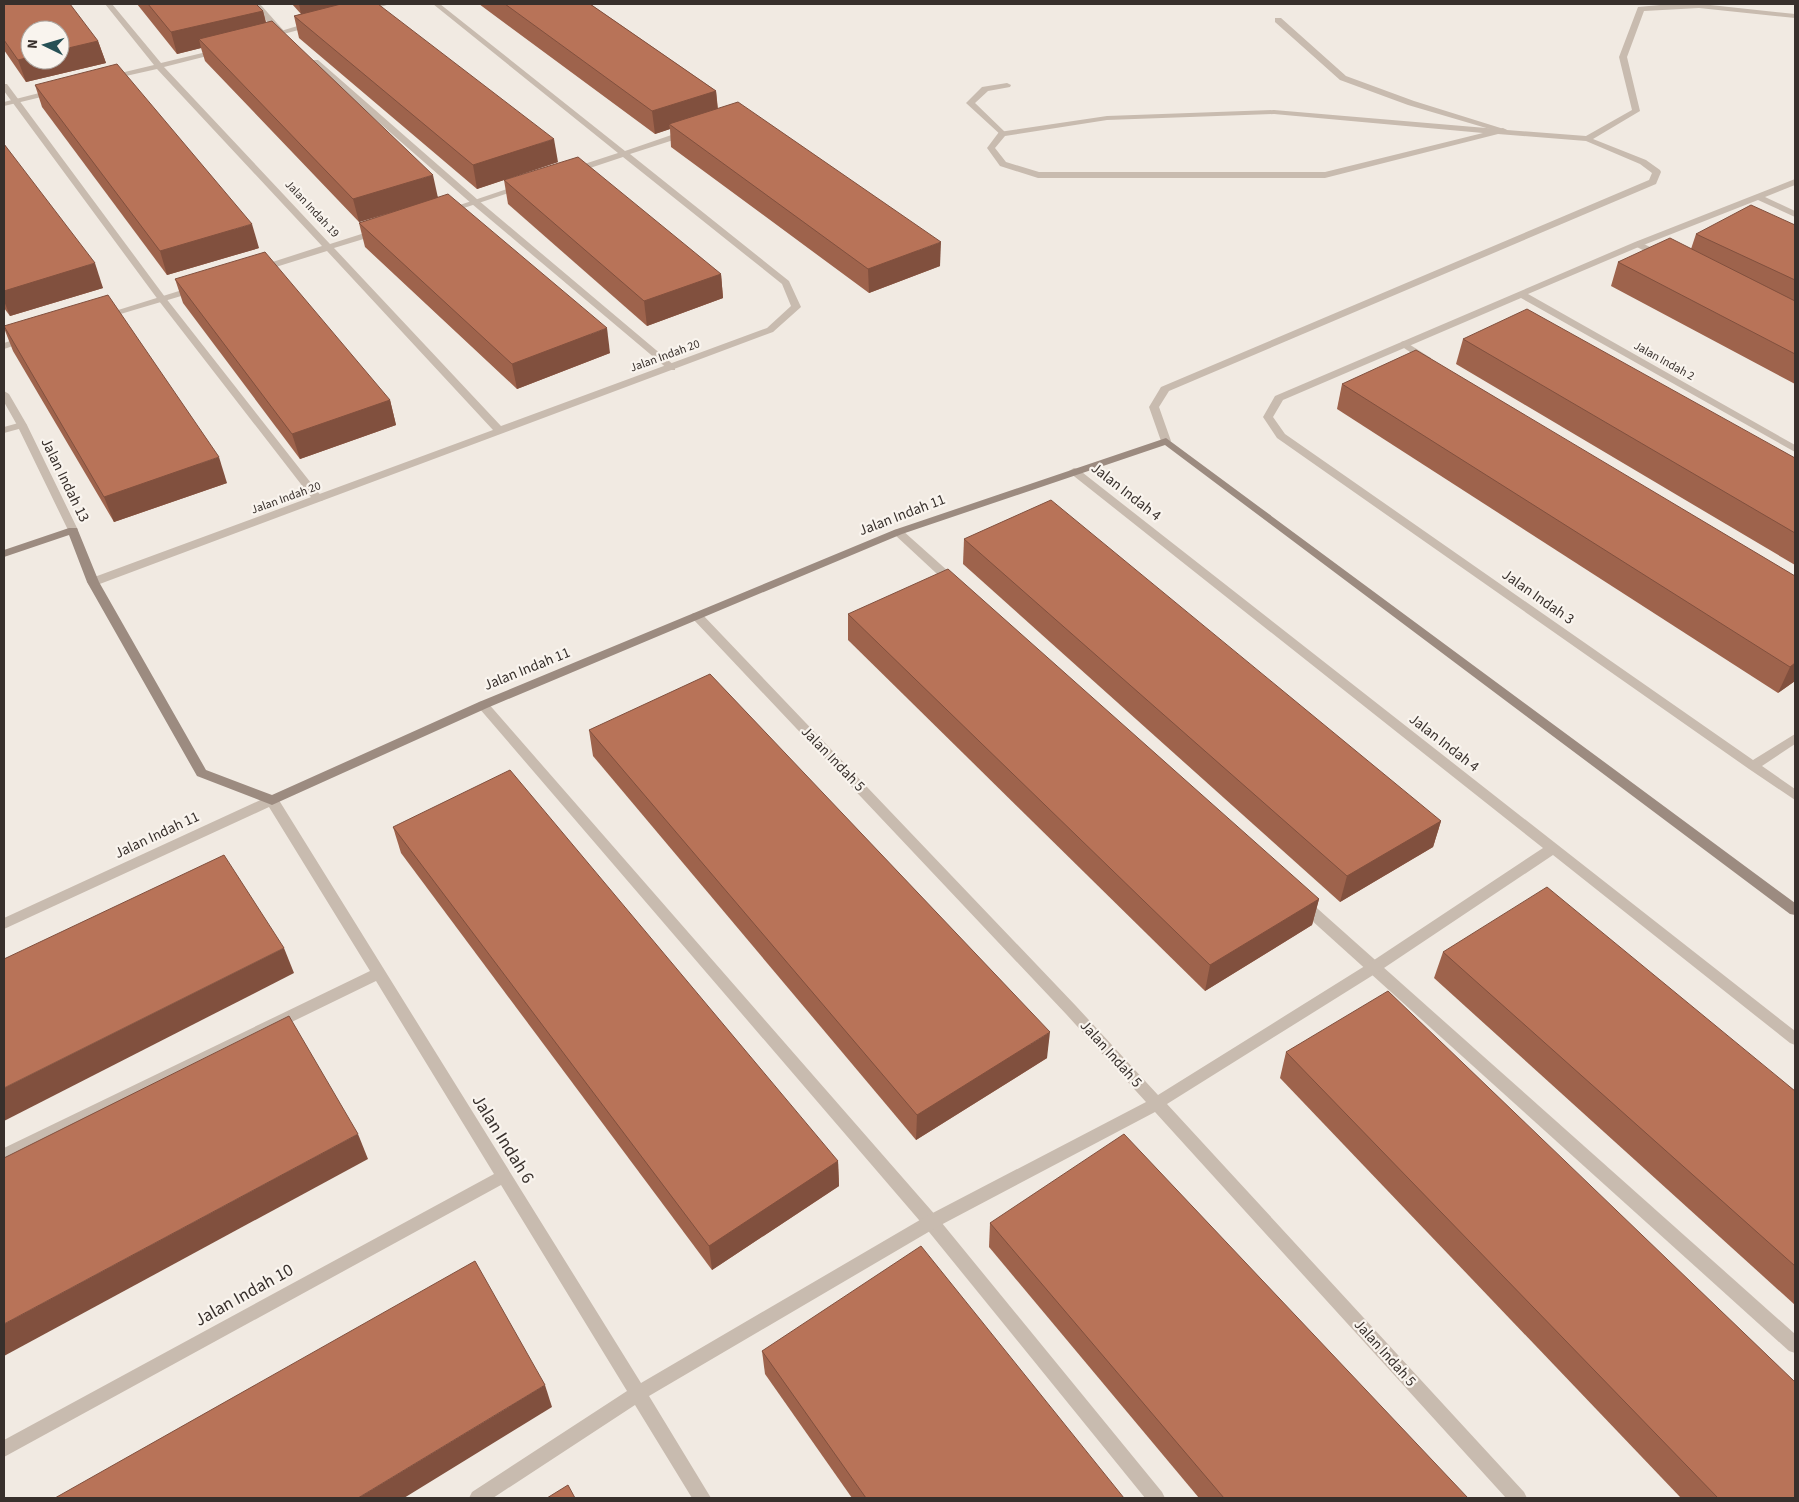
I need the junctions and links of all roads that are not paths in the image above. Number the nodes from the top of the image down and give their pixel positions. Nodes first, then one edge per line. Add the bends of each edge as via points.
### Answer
1 (108, 4) edge
2 (256, 4) edge
3 (386, 4) edge
4 (436, 4) edge
5 (357, 12) edge
6 (1795, 16) edge
7 (1278, 20) dead end
8 (319, 22) edge
9 (280, 33) junction
10 (262, 38) edge
11 (288, 39) edge
12 (224, 48) edge
13 (310, 59) edge
14 (159, 66) junction
15 (101, 80) edge
16 (1007, 85) dead end
17 (4, 86) edge
18 (63, 89) edge
19 (14, 101) junction
20 (4, 104) edge
21 (697, 130) edge
22 (1503, 130) junction
23 (1002, 134) junction
24 (1587, 139) junction
25 (624, 154) junction
26 (559, 175) edge
27 (1795, 182) edge
28 (531, 184) edge
29 (1757, 196) junction
30 (475, 202) junction
31 (438, 213) edge
32 (1795, 214) edge
33 (384, 230) edge
34 (1638, 244) junction
35 (330, 247) junction
36 (1673, 262) edge
37 (246, 273) edge
38 (209, 284) edge
39 (1521, 294) junction
40 (162, 299) junction
41 (97, 318) edge
42 (32, 338) edge
43 (1404, 344) junction
44 (4, 346) edge
45 (1437, 365) edge
46 (672, 368) junction
47 (4, 394) edge
48 (22, 425) junction
49 (4, 430) edge
50 (499, 430) junction
51 (1166, 440) junction
52 (1795, 449) edge
53 (1074, 471) junction
54 (318, 499) junction
55 (73, 530) junction
56 (898, 532) junction
57 (4, 554) edge
58 (93, 582) junction
59 (964, 593) edge
60 (697, 616) junction
61 (483, 705) junction
62 (1795, 738) edge
63 (1753, 766) junction
64 (1795, 795) edge
65 (272, 800) junction
66 (1552, 849) junction
67 (1292, 894) edge
68 (1795, 910) edge
69 (4, 924) edge
70 (1373, 968) junction
71 (379, 973) junction
72 (1795, 1039) edge
73 (1157, 1103) junction
74 (4, 1155) edge
75 (504, 1176) junction
76 (931, 1222) junction
77 (1795, 1345) edge
78 (637, 1394) junction
79 (4, 1449) edge
80 (478, 1498) edge
81 (702, 1498) edge
82 (1156, 1498) edge
83 (1518, 1498) edge

1 - 14 street, Jalan Indah 19
2 - 9 street
3 - 5 street
4 - 25 street, Jalan Indah 20
6 - 24 street via 1731,7 1670,4 1641,9 1623,57 1636,111
7 - 22 street via 1343,78 1411,103
8 - 9 street
9 - 10 street
9 - 11 street
12 - 14 street
13 - 30 street
14 - 15 street
14 - 35 street, Jalan Indah 19
16 - 23 street via 985,89 970,103
17 - 19 street
18 - 19 street
19 - 20 street
19 - 40 street
21 - 25 street
22 - 23 street via 1274,112 1107,118
22 - 23 street via 1326,175 1038,175 1003,164 991,148
22 - 24 street
24 - 51 street via 1643,162 1658,172 1653,182 1166,389 1154,408
25 - 26 street
25 - 46 street, Jalan Indah 20 via 786,283 796,307 770,330
27 - 29 street
28 - 30 street
29 - 32 street
29 - 34 street
30 - 31 street
30 - 46 street
33 - 35 street
34 - 36 street
34 - 39 street
35 - 37 street
35 - 50 street, Jalan Indah 19
38 - 40 street
39 - 43 street
39 - 52 street, Jalan Indah 2
40 - 41 street
40 - 54 street
42 - 44 street
43 - 45 street
43 - 63 street, Jalan Indah 3 via 1279,398 1268,418 1281,436
46 - 50 street, Jalan Indah 20
47 - 48 street, Jalan Indah 13
48 - 49 street
48 - 55 street, Jalan Indah 13
50 - 54 street, Jalan Indah 20
51 - 53 street, Jalan Indah 11
51 - 68 street
53 - 56 street, Jalan Indah 11
53 - 66 street, Jalan Indah 4
54 - 58 street, Jalan Indah 20
55 - 57 street
55 - 58 street, Jalan Indah 13
56 - 59 street
56 - 60 street, Jalan Indah 11
58 - 65 street, Jalan Indah 13 via 201,773
60 - 61 street, Jalan Indah 11
60 - 73 street, Jalan Indah 5
61 - 65 street, Jalan Indah 11
61 - 76 street
62 - 63 street
63 - 64 street, Jalan Indah 3
65 - 69 street, Jalan Indah 11
65 - 71 street, Jalan Indah 6
66 - 70 street
66 - 72 street, Jalan Indah 4
67 - 70 street
70 - 73 street
70 - 77 street
71 - 74 street
71 - 75 street, Jalan Indah 6
73 - 76 street
73 - 83 street, Jalan Indah 5
75 - 78 street, Jalan Indah 6
75 - 79 street, Jalan Indah 10
76 - 78 street
76 - 82 street
78 - 80 street
78 - 81 street, Jalan Indah 6

